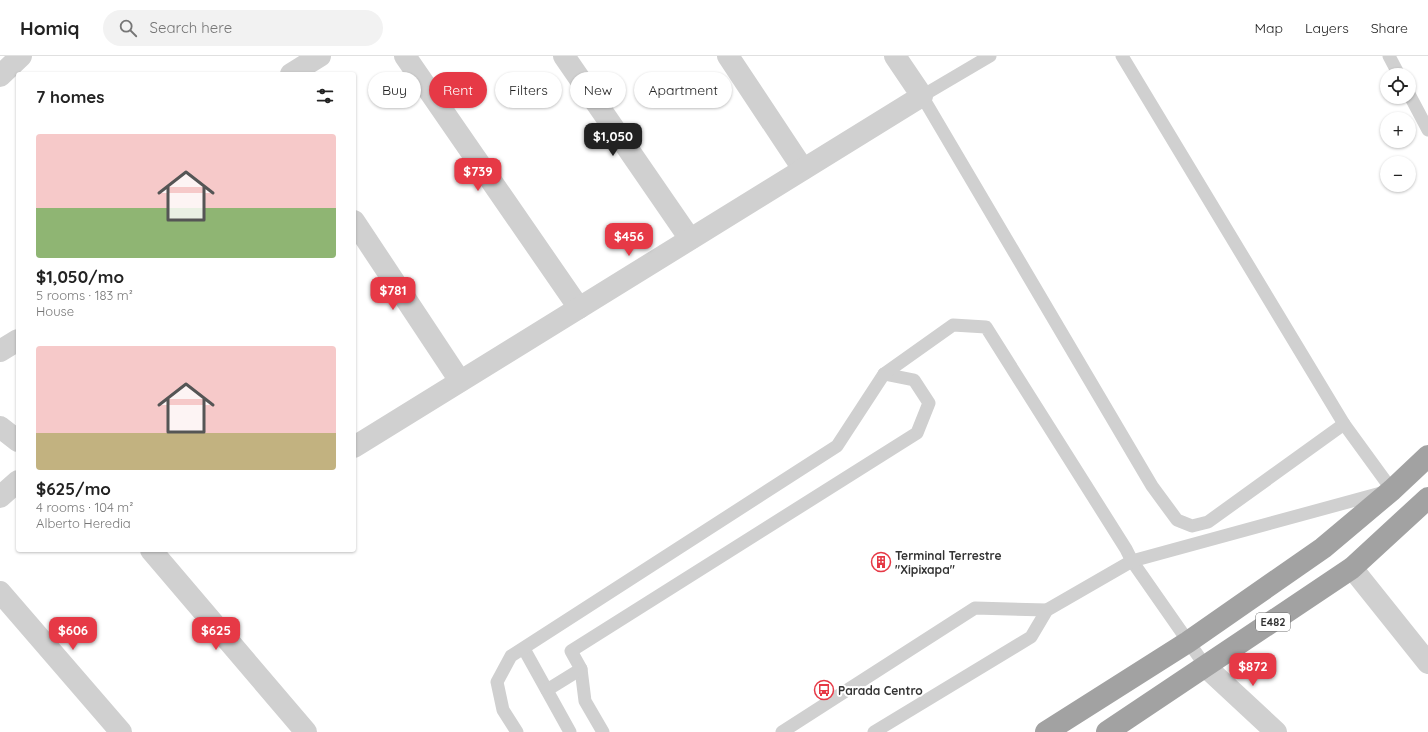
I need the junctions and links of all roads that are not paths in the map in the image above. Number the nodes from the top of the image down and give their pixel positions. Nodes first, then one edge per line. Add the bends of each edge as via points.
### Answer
1 (22, 56) edge
2 (320, 56) edge
3 (405, 56) edge
4 (564, 56) edge
5 (728, 56) edge
6 (895, 56) edge
7 (990, 56) edge
8 (1122, 56) edge
9 (1390, 56) edge
10 (1396, 68) edge
11 (294, 72) edge
12 (0, 76) edge
13 (922, 96) junction
14 (1414, 104) edge
15 (1428, 130) edge
16 (803, 169) junction
17 (356, 224) edge
18 (690, 239) junction
19 (579, 308) junction
20 (16, 341) edge
21 (0, 351) edge
22 (884, 374) junction
23 (460, 381) junction
24 (1344, 424) junction
25 (0, 427) edge
26 (16, 439) edge
27 (356, 446) edge
28 (1428, 456) edge
29 (16, 483) edge
30 (1392, 490) junction
31 (0, 497) edge
32 (1428, 498) edge
33 (153, 552) edge
34 (1132, 561) junction
35 (1352, 568) junction
36 (0, 592) edge
37 (1047, 610) junction
38 (1188, 642) junction
39 (524, 649) junction
40 (1428, 663) edge
41 (1206, 667) junction
42 (581, 668) junction
43 (547, 690) junction
44 (121, 732) edge
45 (306, 732) edge
46 (516, 732) edge
47 (570, 732) edge
48 (603, 732) edge
49 (782, 732) edge
50 (874, 732) edge
51 (1046, 732) edge
52 (1107, 732) edge
53 (1276, 732) edge

1 - 12 street
2 - 11 street
3 - 19 street
4 - 18 street
5 - 16 street
6 - 13 street
7 - 13 lane
8 - 24 lane
9 - 10 lane
13 - 16 street
13 - 24 lane via 1152,486 1177,520 1192,526 1208,522
14 - 15 lane
16 - 18 street
17 - 23 street
18 - 19 street
19 - 23 street
20 - 21 street
22 - 34 lane via 953,326 986,327
22 - 39 lane via 837,446
22 - 42 lane via 914,380 929,403 917,433 571,651
23 - 27 street
24 - 30 lane
25 - 26 street
28 - 30 highway, E482
29 - 31 street
30 - 34 lane
30 - 38 highway, E482 via 1323,548
32 - 35 highway, E482
33 - 45 street
34 - 37 lane
34 - 38 lane
35 - 40 street
35 - 41 highway, E482
36 - 44 street
37 - 49 lane via 975,608
37 - 50 lane via 1031,637
38 - 41 lane
38 - 51 highway, E482
39 - 43 lane
39 - 46 lane via 511,656 497,682 503,710
41 - 52 highway, E482
41 - 53 street
42 - 43 lane
42 - 48 lane via 585,701
43 - 47 lane

